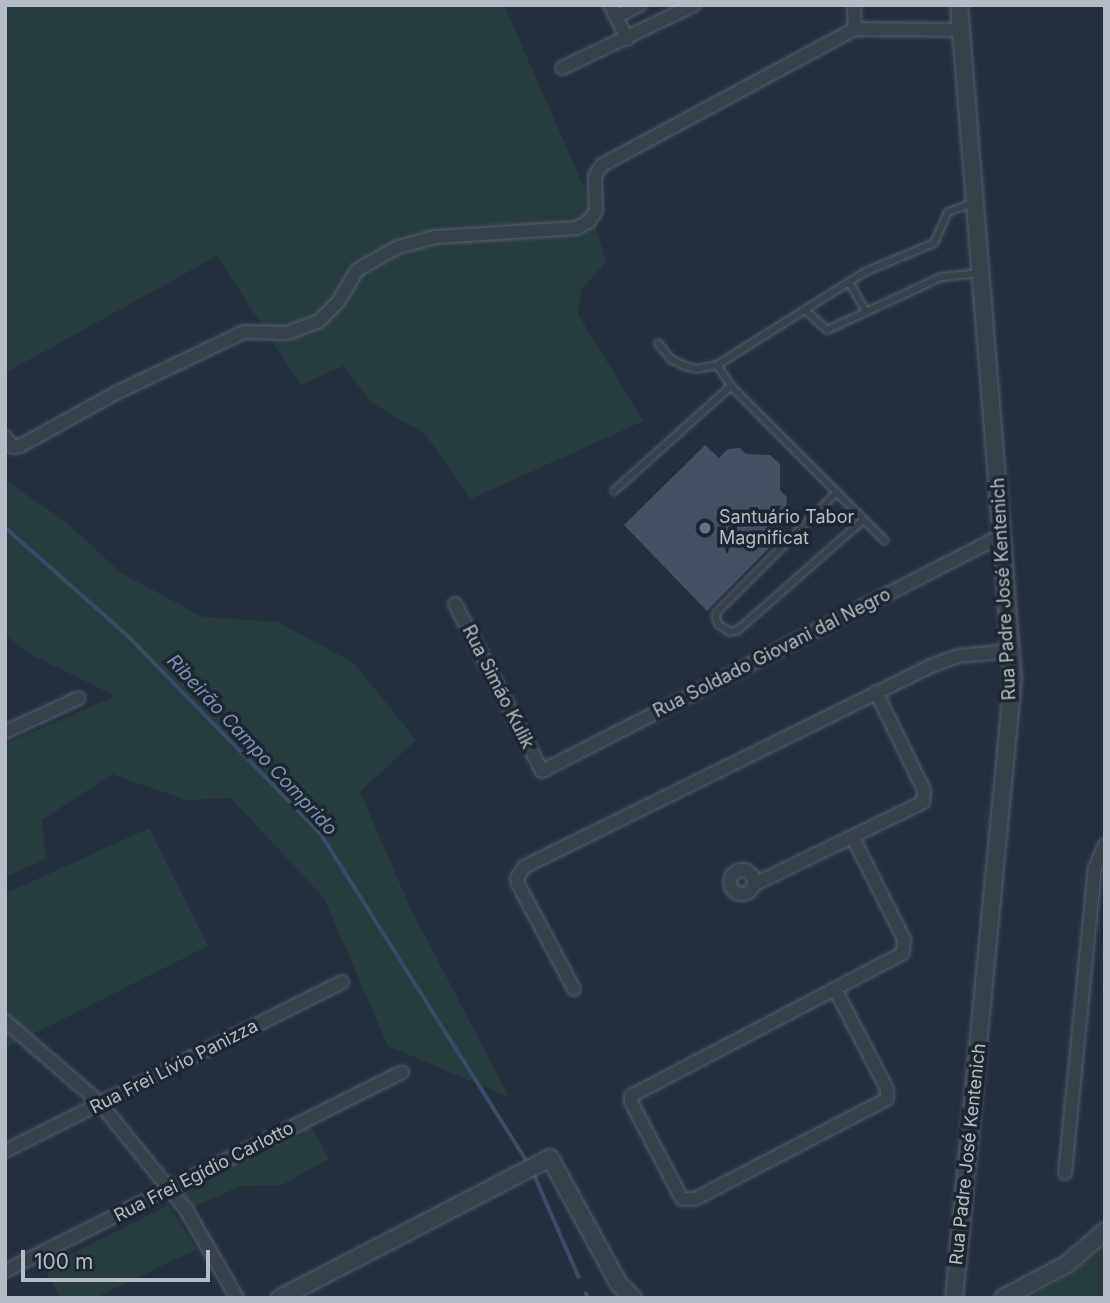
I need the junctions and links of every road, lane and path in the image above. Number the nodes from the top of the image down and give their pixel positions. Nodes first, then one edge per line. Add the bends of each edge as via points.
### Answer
1 (640, 5) edge
2 (854, 5) edge
3 (959, 5) edge
4 (690, 6) edge
5 (613, 11) edge
6 (855, 30) junction
7 (961, 30) junction
8 (627, 39) junction
9 (562, 68) dead end
10 (975, 202) junction
11 (981, 273) junction
12 (849, 282) junction
13 (805, 310) junction
14 (866, 312) junction
15 (658, 343) dead end
16 (717, 365) junction
17 (731, 386) junction
18 (5, 437) edge
19 (614, 491) dead end
20 (837, 492) junction
21 (863, 520) junction
22 (1003, 535) junction
23 (885, 541) dead end
24 (455, 604) dead end
25 (1011, 651) junction
26 (876, 692) junction
27 (79, 698) dead end
28 (5, 732) edge
29 (541, 771) joint
30 (853, 838) junction
31 (1105, 845) edge
32 (755, 884) dead end
33 (342, 982) dead end
34 (574, 989) dead end
35 (835, 989) junction
36 (5, 1021) edge
37 (402, 1072) dead end
38 (100, 1104) junction
39 (5, 1151) edge
40 (1065, 1173) dead end
41 (170, 1188) junction
42 (1105, 1231) edge
43 (5, 1271) edge
44 (237, 1298) edge
45 (280, 1298) edge
46 (633, 1298) edge
47 (954, 1298) edge
48 (1003, 1298) edge

1 - 5 street
2 - 6 street
3 - 7 street, Rua Padre José Kentenich
4 - 8 street
5 - 8 street
6 - 7 street
6 - 18 street via 602,165 594,177 596,211 577,228 436,237 398,247 357,270 338,302 318,323 287,333 244,332 20,446 13,447
7 - 10 street, Rua Padre José Kentenich
8 - 9 street
10 - 11 street, Rua Padre José Kentenich
10 - 12 lane via 948,212 934,243
11 - 14 lane via 941,277
11 - 22 street, Rua Padre José Kentenich
12 - 13 lane
12 - 14 lane
13 - 14 lane via 827,330
13 - 16 lane
15 - 16 lane via 671,359 685,366
16 - 17 lane
17 - 19 lane
17 - 20 lane
20 - 21 lane
20 - 21 lane via 718,612 719,625 730,632 738,630
21 - 23 lane
22 - 25 street, Rua Padre José Kentenich
22 - 29 street, Rua Soldado Giovani dal Negro
24 - 29 street, Rua Simão Kulik
25 - 26 street via 943,661
25 - 47 street, Rua Padre José Kentenich via 1012,696
26 - 30 street via 925,795 916,806
26 - 34 street via 519,871 518,884
27 - 28 street
30 - 32 street
30 - 35 street via 905,946 898,957
31 - 40 street via 1095,868
33 - 38 street, Rua Frei Lívio Panizza
35 - 35 street via 887,1089 887,1099 695,1199 682,1199 631,1096
36 - 38 street
37 - 41 street, Rua Frei Egídio Carlotto
38 - 39 street, Rua Frei Lívio Panizza
38 - 41 street
41 - 43 street, Rua Frei Egídio Carlotto
41 - 44 street
42 - 48 street via 1068,1265
45 - 46 street via 550,1158 619,1284

